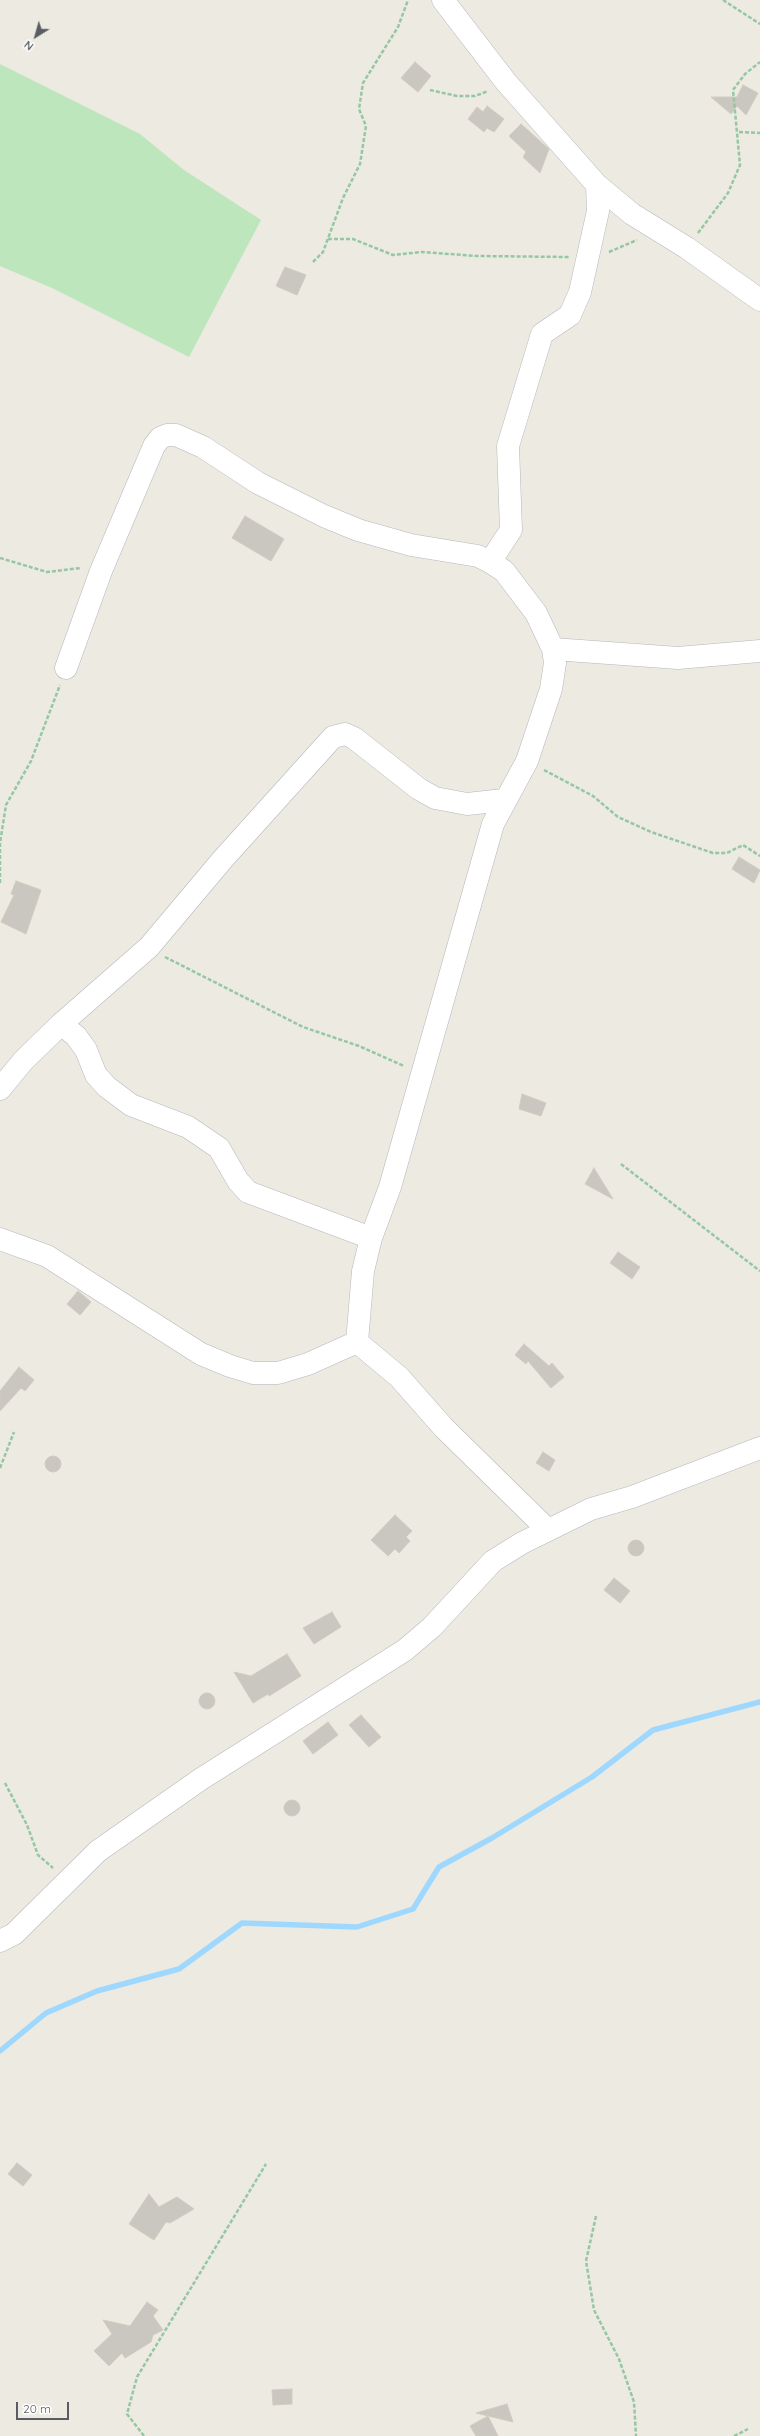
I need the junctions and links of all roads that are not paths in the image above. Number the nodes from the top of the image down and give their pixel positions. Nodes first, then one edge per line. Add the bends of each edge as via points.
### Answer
1 (443, 0) edge
2 (597, 185) junction
3 (760, 300) edge
4 (490, 562) junction
5 (553, 649) junction
6 (760, 651) edge
7 (66, 668) road end
8 (504, 800) junction
9 (61, 1024) junction
10 (0, 1089) edge
11 (371, 1238) junction
12 (0, 1239) edge
13 (357, 1342) junction
14 (760, 1448) edge
15 (547, 1529) junction
16 (0, 1941) edge

1 - 2 street via 506,82
2 - 3 street via 658,232 687,248
2 - 4 street via 598,211 580,292 570,315 542,334 508,446 511,530
4 - 5 street via 504,571 524,596 536,613
4 - 7 street via 478,556 411,545 351,527 258,483 203,447 176,435 167,435 160,438 154,446 101,571
5 - 6 street via 678,658
5 - 8 street via 552,689 527,762 520,778
8 - 9 street via 467,804 435,798 419,789 354,738 345,734 333,737 223,859 149,947
8 - 11 street via 493,824 390,1187
9 - 10 street via 23,1061
9 - 11 street via 76,1036 86,1050 96,1075 107,1087 131,1105 188,1127 219,1148 238,1181 248,1192
11 - 13 street via 363,1271
12 - 13 street via 47,1256 194,1350 230,1366 253,1372 278,1373 308,1364
13 - 15 street via 399,1377 444,1428
14 - 15 street via 632,1497 591,1509
15 - 16 street via 493,1562 432,1627 405,1650 201,1779 98,1851 14,1934

